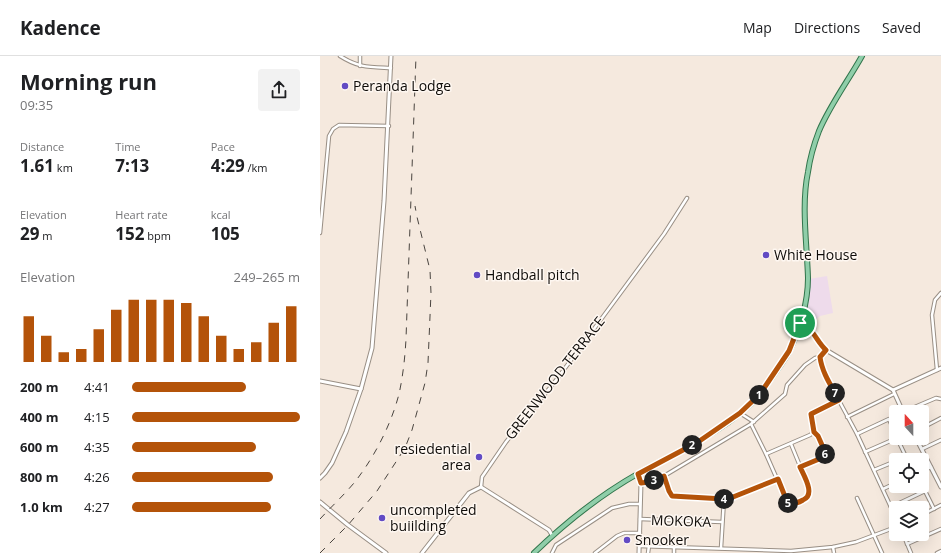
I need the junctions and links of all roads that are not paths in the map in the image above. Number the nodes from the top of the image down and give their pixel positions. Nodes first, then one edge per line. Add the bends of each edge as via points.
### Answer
1 (340, 56) edge
2 (360, 56) edge
3 (391, 56) edge
4 (862, 56) edge
5 (360, 66) junction
6 (391, 68) junction
7 (389, 126) junction
8 (688, 198) dead end
9 (321, 212) edge
10 (320, 233) edge
11 (941, 293) edge
12 (800, 323) junction
13 (826, 350) junction
14 (820, 357) junction
15 (941, 368) edge
16 (937, 370) junction
17 (320, 381) edge
18 (361, 389) junction
19 (893, 390) junction
20 (894, 394) junction
21 (941, 399) edge
22 (839, 400) junction
23 (900, 405) edge
24 (920, 405) edge
25 (740, 413) junction
26 (847, 416) junction
27 (941, 418) edge
28 (889, 419) edge
29 (752, 423) junction
30 (929, 424) edge
31 (814, 432) junction
32 (856, 434) junction
33 (941, 440) edge
34 (889, 441) edge
35 (791, 444) junction
36 (920, 445) edge
37 (922, 449) junction
38 (865, 452) junction
39 (766, 454) junction
40 (889, 463) edge
41 (800, 467) junction
42 (931, 467) joint
43 (874, 470) junction
44 (638, 474) junction
45 (664, 476) junction
46 (320, 478) edge
47 (778, 479) junction
48 (641, 483) junction
49 (889, 486) edge
50 (481, 487) junction
51 (941, 487) edge
52 (883, 489) junction
53 (857, 498) dead end
54 (724, 499) junction
55 (904, 501) edge
56 (320, 502) edge
57 (889, 502) edge
58 (640, 504) junction
59 (941, 505) edge
60 (934, 509) junction
61 (929, 511) edge
62 (640, 519) junction
63 (722, 522) junction
64 (889, 529) edge
65 (941, 529) edge
66 (640, 533) junction
67 (873, 534) junction
68 (552, 535) junction
69 (906, 541) edge
70 (907, 544) junction
71 (639, 546) junction
72 (649, 546) junction
73 (674, 547) junction
74 (834, 547) junction
75 (721, 548) junction
76 (749, 551) edge
77 (941, 551) edge
78 (386, 553) edge
79 (422, 553) edge
80 (534, 553) edge
81 (553, 553) edge
82 (595, 553) edge
83 (639, 553) edge
84 (648, 553) edge
85 (674, 553) edge
86 (834, 553) edge
87 (882, 553) edge
88 (911, 553) edge
89 (937, 553) edge

1 - 5 street via 351,64
2 - 5 street
3 - 6 street
4 - 12 main road via 822,127 807,173 807,292
5 - 6 street
6 - 7 street
7 - 9 street via 339,125 333,129 329,136
7 - 18 street via 372,348
8 - 50 street, GREENWOOD TERRACE via 562,372 506,442 482,477
9 - 10 street
11 - 16 street via 935,300 932,314
12 - 13 street via 808,326
12 - 25 main road via 784,359 760,394
13 - 14 street
13 - 19 street
14 - 22 street via 823,371
14 - 29 street via 805,365 787,385 785,394
15 - 16 street
16 - 19 street
17 - 18 street
18 - 46 street via 332,463
19 - 20 street
20 - 23 street
20 - 26 street
21 - 24 street via 936,398
22 - 26 street
22 - 31 street via 811,414
25 - 29 street
25 - 44 main road via 698,442
26 - 32 street
27 - 30 street
28 - 32 street
29 - 39 street
29 - 45 street
31 - 35 street
31 - 41 street via 826,454
32 - 38 street
33 - 37 street
34 - 38 street
35 - 39 street
35 - 41 street
36 - 37 street
37 - 42 street
38 - 43 street
39 - 47 street
40 - 43 street
41 - 47 street via 809,488 807,499 788,504
42 - 51 street
43 - 52 street
44 - 48 street
44 - 68 main road via 582,510
45 - 48 street
45 - 54 street via 672,496
47 - 54 street
48 - 58 street
49 - 52 street
50 - 68 street via 549,530
50 - 79 street via 469,493
52 - 57 street
53 - 67 street
54 - 63 street
55 - 60 street via 925,491
56 - 78 street
58 - 62 street
58 - 81 street via 612,508 556,545
59 - 60 street
60 - 61 street
62 - 63 street, MOKOKA
62 - 66 street
63 - 75 street
64 - 67 street
65 - 70 street
66 - 71 street
66 - 82 street via 624,533 617,536
67 - 74 street via 856,542
67 - 87 street
68 - 80 main road
69 - 70 street
70 - 88 street
71 - 72 street
71 - 83 street
72 - 73 street
72 - 84 street
73 - 75 street
73 - 85 street
74 - 76 street
74 - 86 street
75 - 76 street
77 - 89 street

